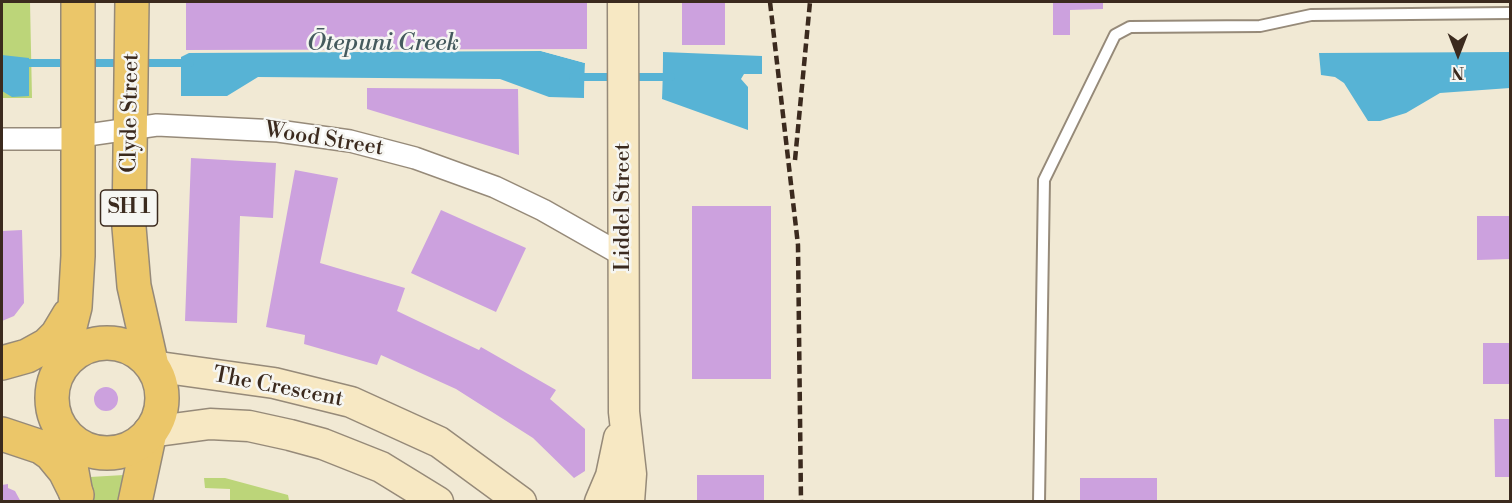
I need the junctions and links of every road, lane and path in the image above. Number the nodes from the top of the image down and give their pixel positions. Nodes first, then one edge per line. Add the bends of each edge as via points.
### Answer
1 (78, 2) edge
2 (132, 2) edge
3 (623, 2) edge
4 (1510, 13) edge
5 (130, 129) junction
6 (79, 136) junction
7 (2, 139) edge
8 (624, 256) junction
9 (76, 287) junction
10 (2, 363) edge
11 (63, 364) junction
12 (152, 366) junction
13 (2, 377) edge
14 (624, 412) junction
15 (2, 419) edge
16 (150, 432) junction
17 (2, 434) edge
18 (65, 434) junction
19 (498, 483) junction
20 (77, 498) edge
21 (135, 501) edge
22 (438, 501) edge
23 (521, 501) edge
24 (541, 501) edge
25 (600, 501) edge
26 (629, 501) edge
27 (1039, 501) edge

1 - 6 main road, SH 1
2 - 5 main road, Clyde Street / SH 1
3 - 8 street, Liddel Street
4 - 27 lane via 1311,15 1260,26 1130,27 1115,35 1044,180
5 - 6 street, Wood Street
5 - 8 street, Wood Street via 157,125 235,127 315,135 383,148 495,187
5 - 12 main road, Clyde Street / SH 1 via 131,255
6 - 7 street, Wood Street
6 - 9 main road, SH 1
8 - 14 street, Liddel Street
9 - 10 main road via 72,308 57,335 27,356
9 - 11 main road, SH 1
11 - 12 main road via 76,353 108,343 132,350
11 - 13 main road
11 - 18 main road, SH 1 via 52,393 54,415
12 - 16 main road, SH 1 via 160,385 162,406
12 - 19 street, The Crescent via 274,383 351,402 439,442
14 - 25 street, Liddel Street via 611,476
14 - 26 street, Liddel Street via 631,474
15 - 18 main road, SH 1
16 - 18 main road, SH 1 via 124,451 108,453 92,451
16 - 21 main road
16 - 22 street, The Crescent via 220,424 290,435 381,467
17 - 20 main road via 51,454 65,471
18 - 20 main road
19 - 23 street, The Crescent
19 - 24 street

